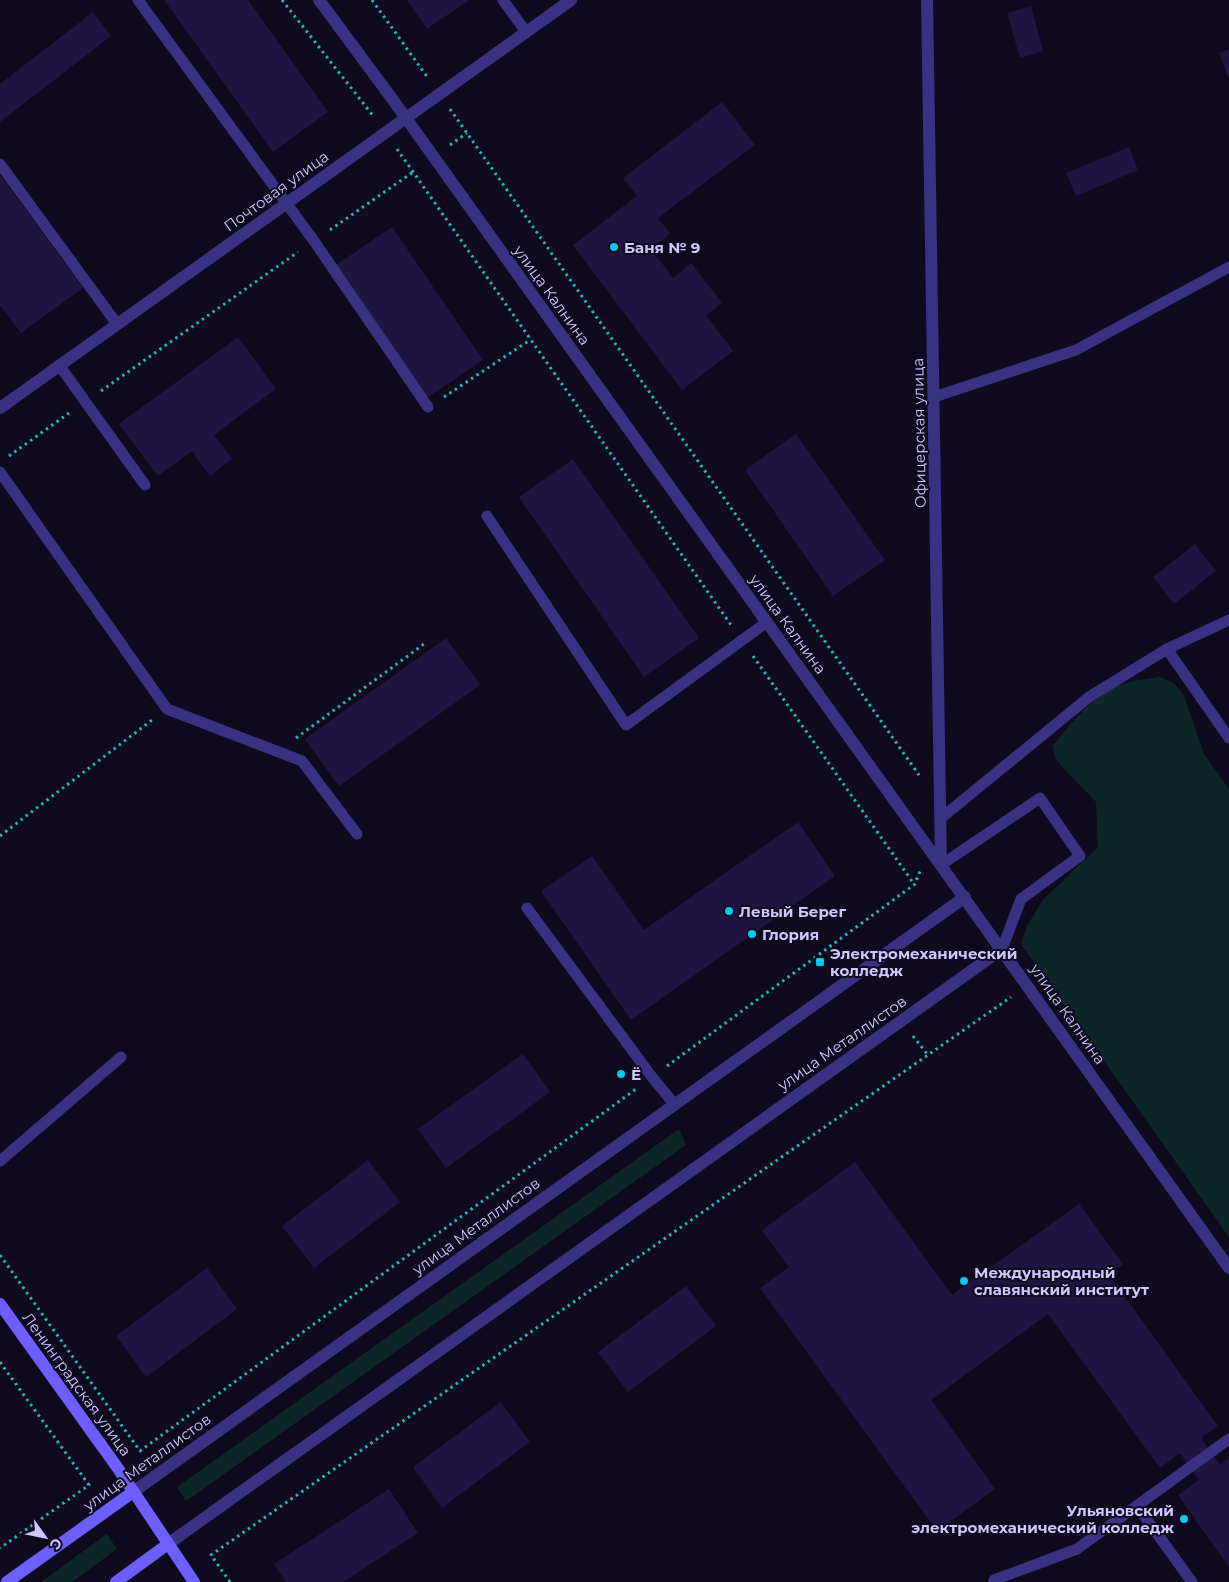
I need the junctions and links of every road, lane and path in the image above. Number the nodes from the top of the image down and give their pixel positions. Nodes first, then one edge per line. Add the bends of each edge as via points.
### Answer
1 (138, 0) edge
2 (282, 0) edge
3 (319, 0) edge
4 (372, 0) edge
5 (503, 0) edge
6 (571, 0) edge
7 (927, 0) edge
8 (526, 32) junction
9 (427, 76) dead end
10 (372, 115) dead end
11 (405, 118) junction
12 (467, 133) dead end
13 (0, 164) edge
14 (286, 203) junction
15 (314, 241) junction
16 (1229, 266) edge
17 (117, 324) junction
18 (530, 340) junction
19 (59, 366) junction
20 (934, 397) junction
21 (85, 402) junction
22 (428, 407) joint
23 (0, 408) edge
24 (8, 456) dead end
25 (0, 472) edge
26 (146, 485) dead end
27 (487, 516) dead end
28 (1229, 620) edge
29 (767, 622) junction
30 (742, 640) junction
31 (424, 644) dead end
32 (1167, 648) junction
33 (167, 708) junction
34 (1229, 738) edge
35 (278, 751) junction
36 (940, 812) junction
37 (357, 834) dead end
38 (0, 836) edge
39 (941, 865) junction
40 (965, 897) junction
41 (527, 908) dead end
42 (1002, 949) junction
43 (1028, 986) junction
44 (909, 1032) dead end
45 (928, 1055) junction
46 (121, 1057) dead end
47 (652, 1077) junction
48 (675, 1105) junction
49 (0, 1161) edge
50 (0, 1255) edge
51 (1229, 1268) edge
52 (0, 1304) edge
53 (0, 1362) edge
54 (1229, 1439) edge
55 (133, 1492) junction
56 (1138, 1506) junction
57 (168, 1544) junction
58 (0, 1548) edge
59 (994, 1580) dead end
60 (7, 1582) edge
61 (116, 1582) edge
62 (194, 1582) edge
63 (230, 1582) edge
64 (1192, 1582) edge

1 - 14 lane
2 - 10 path
3 - 11 street, улица Калнина
4 - 9 path
5 - 8 lane
6 - 8 street, Почтовая улица
7 - 20 street, Офицерская улица
8 - 11 street, Почтовая улица
11 - 14 street, Почтовая улица
11 - 29 street, улица Калнина
12 - 36 path
13 - 17 lane
14 - 15 lane
14 - 17 street, Почтовая улица
15 - 18 path via 413,172
15 - 21 path
15 - 22 lane
16 - 20 lane via 1076,350
17 - 19 street, Почтовая улица
18 - 22 path
18 - 30 path
19 - 21 lane
19 - 23 street, Почтовая улица
20 - 36 street, Офицерская улица
21 - 24 path
21 - 26 lane
25 - 33 lane
27 - 30 lane via 626,725
28 - 32 lane
29 - 30 lane
29 - 39 street, улица Калнина
30 - 47 path via 915,884
31 - 35 path
32 - 34 lane
32 - 36 lane via 1089,697
33 - 35 lane
33 - 38 path
35 - 37 lane via 302,761
36 - 39 street, Офицерская улица
39 - 40 street, улица Калнина
39 - 42 lane via 1040,798 1080,856 1021,899
40 - 42 street, улица Калнина
40 - 48 street, улица Металлистов
41 - 47 lane
42 - 43 street, улица Калнина
42 - 57 street, улица Металлистов
43 - 45 path
43 - 51 street, улица Калнина
44 - 45 path
45 - 63 path via 211,1555
46 - 49 lane
47 - 48 lane
47 - 50 path via 140,1451
48 - 55 street, улица Металлистов
52 - 55 street, Ленинградская улица
53 - 58 path via 89,1484
54 - 56 lane
55 - 57 street, Ленинградская улица
55 - 60 street, улица Металлистов
56 - 59 lane via 1077,1549
56 - 64 lane
57 - 61 street, улица Металлистов
57 - 62 street, Ленинградская улица

